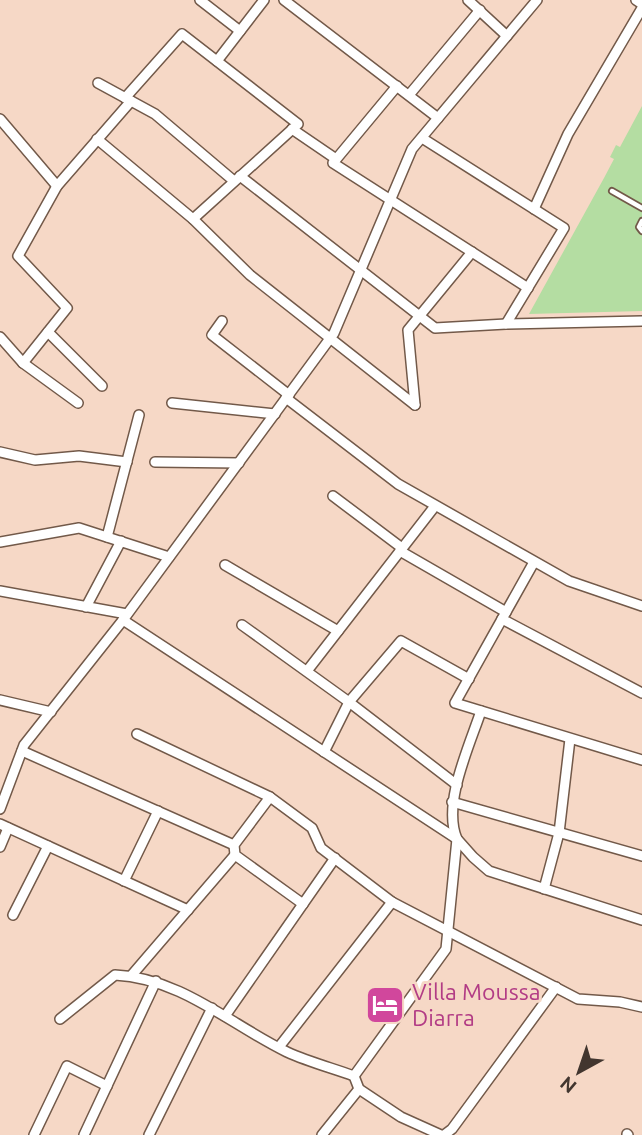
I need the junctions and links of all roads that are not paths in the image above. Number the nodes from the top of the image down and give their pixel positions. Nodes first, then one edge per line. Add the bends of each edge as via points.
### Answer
1 (200, 0) edge
2 (264, 0) edge
3 (284, 0) edge
4 (468, 0) edge
5 (537, 0) edge
6 (636, 0) edge
7 (642, 6) edge
8 (480, 10) junction
9 (240, 31) junction
10 (507, 36) junction
11 (217, 61) junction
12 (98, 83) dead end
13 (397, 86) junction
14 (409, 95) junction
15 (128, 99) junction
16 (438, 118) junction
17 (0, 119) edge
18 (292, 129) junction
19 (422, 138) junction
20 (97, 139) junction
21 (336, 159) junction
22 (237, 179) junction
23 (57, 186) junction
24 (612, 191) dead end
25 (390, 200) junction
26 (642, 208) edge
27 (534, 209) junction
28 (193, 219) junction
29 (642, 221) edge
30 (642, 231) edge
31 (472, 252) junction
32 (360, 270) junction
33 (528, 288) junction
34 (419, 316) junction
35 (222, 321) dead end
36 (642, 321) edge
37 (506, 324) junction
38 (48, 332) junction
39 (0, 337) edge
40 (330, 338) junction
41 (23, 363) junction
42 (102, 386) dead end
43 (287, 396) junction
44 (78, 403) dead end
45 (172, 403) dead end
46 (275, 414) junction
47 (139, 415) dead end
48 (0, 452) edge
49 (127, 462) junction
50 (155, 462) dead end
51 (239, 463) junction
52 (333, 496) dead end
53 (435, 506) junction
54 (107, 537) junction
55 (121, 541) junction
56 (0, 542) edge
57 (401, 550) junction
58 (169, 557) junction
59 (534, 562) junction
60 (225, 565) dead end
61 (0, 591) edge
62 (642, 606) edge
63 (86, 607) junction
64 (504, 616) junction
65 (125, 617) junction
66 (242, 625) dead end
67 (338, 631) junction
68 (307, 671) junction
69 (469, 679) junction
70 (642, 693) edge
71 (0, 700) edge
72 (349, 702) junction
73 (481, 711) junction
74 (51, 712) junction
75 (136, 734) dead end
76 (570, 739) junction
77 (22, 751) junction
78 (324, 752) junction
79 (642, 760) edge
80 (457, 785) junction
81 (270, 797) junction
82 (452, 802) junction
83 (0, 809) edge
84 (158, 811) junction
85 (4, 826) edge
86 (559, 833) junction
87 (457, 839) junction
88 (48, 846) junction
89 (0, 847) edge
90 (235, 850) junction
91 (642, 856) edge
92 (335, 858) junction
93 (124, 881) junction
94 (544, 889) junction
95 (392, 902) junction
96 (303, 904) junction
97 (188, 910) junction
98 (13, 915) dead end
99 (642, 920) edge
100 (448, 931) junction
101 (131, 976) junction
102 (156, 981) junction
103 (556, 987) junction
104 (642, 1007) edge
105 (212, 1009) junction
106 (225, 1016) junction
107 (60, 1019) dead end
108 (279, 1047) junction
109 (354, 1076) junction
110 (107, 1086) junction
111 (359, 1088) junction
112 (34, 1135) edge
113 (84, 1135) edge
114 (149, 1135) edge
115 (322, 1135) edge
116 (443, 1135) edge

1 - 9 street
2 - 9 street
3 - 13 street
4 - 8 street
5 - 10 street
6 - 7 street
7 - 27 street via 568,134
8 - 10 street
8 - 14 street
9 - 11 street
10 - 16 street
11 - 15 street via 182,34
11 - 18 street via 298,124
12 - 15 street
13 - 14 street
13 - 21 street
14 - 16 street
15 - 20 street
15 - 22 street via 155,114
16 - 19 street
17 - 23 street
18 - 21 street
18 - 22 street
19 - 25 street via 412,149
19 - 27 street
20 - 23 street
20 - 28 street
21 - 25 street via 333,163
22 - 28 street
22 - 32 street
23 - 38 street via 18,256 67,308
24 - 26 lane
25 - 31 street
25 - 32 street
27 - 33 street via 564,228
28 - 40 street via 250,275
29 - 30 lane
31 - 33 street
31 - 34 street
32 - 34 street
32 - 40 street
33 - 37 street
34 - 37 street via 435,328
34 - 40 street via 408,330 415,405
35 - 43 street via 212,335
36 - 37 street
38 - 41 street
38 - 42 street
39 - 41 street
40 - 43 street
41 - 44 street
43 - 46 street
43 - 53 street via 398,484
45 - 46 street
46 - 51 street
47 - 49 street
48 - 49 street via 35,460 79,456
49 - 54 street
50 - 51 street
51 - 58 street
52 - 57 street
53 - 57 street
53 - 59 street
54 - 55 street
54 - 56 street via 79,528
55 - 58 street
55 - 63 street
57 - 64 street
57 - 67 street
58 - 65 street
59 - 62 street via 569,581
59 - 64 street
60 - 67 street
61 - 63 street
63 - 65 street
64 - 69 street
64 - 70 street
65 - 74 street
65 - 78 street
66 - 68 street
67 - 68 street
68 - 72 street
69 - 72 street via 401,641
69 - 73 street via 455,703
71 - 74 street
72 - 78 street
72 - 80 street
73 - 76 street
73 - 80 street
74 - 77 street
75 - 81 street
76 - 79 street
76 - 86 street
77 - 83 street
77 - 84 street
78 - 87 street
80 - 82 street
81 - 90 street
81 - 92 street via 312,828 321,848
82 - 86 street
82 - 87 street via 451,826
84 - 90 street
84 - 93 street
85 - 88 street
85 - 89 street
86 - 91 street
86 - 94 street
87 - 94 street via 489,870
87 - 100 street
88 - 93 street
88 - 98 street
90 - 96 street
90 - 97 street
92 - 95 street
92 - 96 street
93 - 97 street
94 - 99 street
95 - 100 street
95 - 108 street
96 - 106 street
97 - 101 street
100 - 103 street
100 - 109 street via 446,949
101 - 102 street
101 - 107 street via 115,975
102 - 105 street
102 - 110 street
103 - 104 street via 578,999
103 - 116 street via 452,1129
105 - 106 street
105 - 114 street
106 - 108 street
108 - 109 street
109 - 111 street
110 - 112 street via 67,1066
110 - 113 street
111 - 115 street
111 - 116 street via 401,1117

